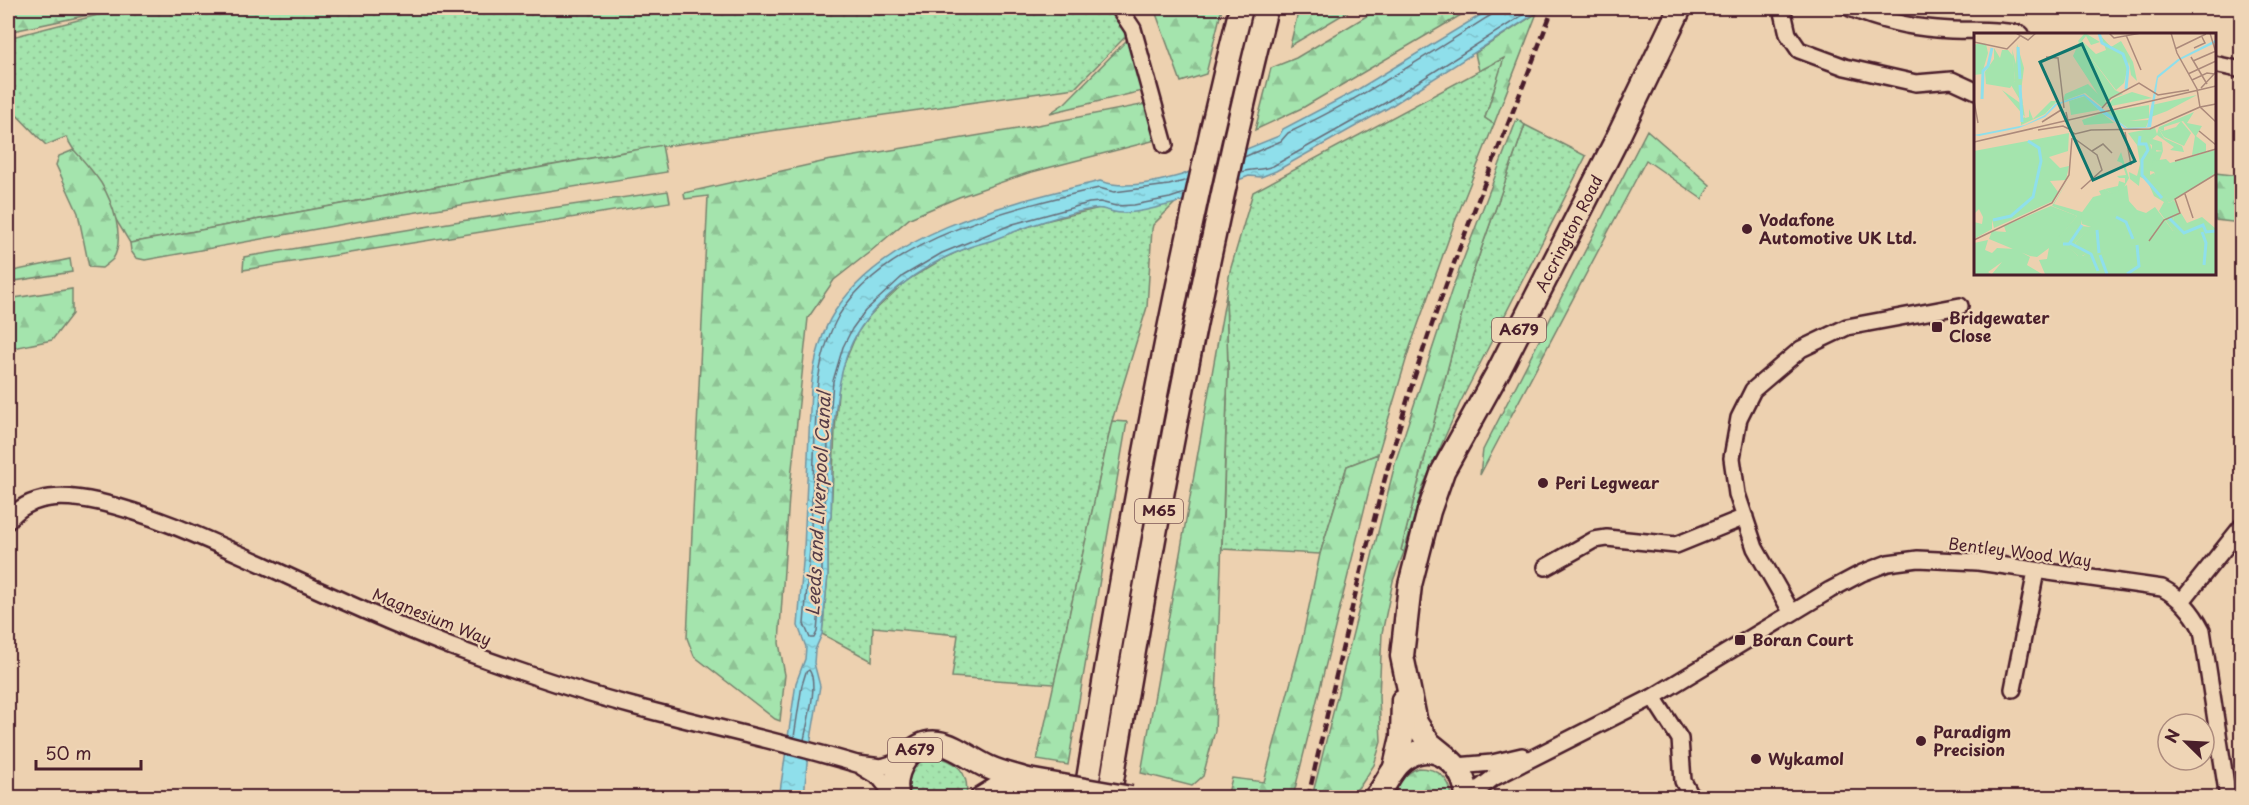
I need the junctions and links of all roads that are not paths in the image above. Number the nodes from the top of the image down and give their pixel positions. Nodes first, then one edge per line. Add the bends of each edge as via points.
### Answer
1 (1119, 8) edge
2 (1241, 8) edge
3 (1266, 8) edge
4 (1680, 8) edge
5 (1785, 8) edge
6 (1850, 8) edge
7 (2015, 33) edge
8 (2216, 64) edge
9 (2241, 70) edge
10 (1974, 90) edge
11 (1163, 140) dead end
12 (1960, 306) dead end
13 (1744, 517) junction
14 (8, 521) edge
15 (2241, 526) edge
16 (1546, 567) dead end
17 (2036, 571) junction
18 (2182, 601) junction
19 (1792, 613) junction
20 (1404, 666) junction
21 (2013, 689) dead end
22 (1653, 697) junction
23 (1548, 749) junction
24 (965, 753) junction
25 (904, 760) junction
26 (1451, 761) junction
27 (857, 764) junction
28 (1028, 780) junction
29 (1386, 786) edge
30 (897, 798) edge
31 (977, 798) edge
32 (982, 798) edge
33 (1085, 798) edge
34 (1109, 798) edge
35 (1131, 798) edge
36 (1467, 798) edge
37 (1692, 798) edge
38 (2228, 798) edge

1 - 11 street via 1133,29
2 - 33 highway, M65 via 1189,234 1139,483
3 - 34 highway, M65 via 1185,371
4 - 20 highway, Accrington Road / A679 via 1498,372 1443,471 1418,546 1410,585
5 - 10 street via 1788,34 1799,50 1845,67 1916,83 1952,80
6 - 7 street via 1874,18 1937,30
8 - 9 street
12 - 13 street via 1847,327 1801,349 1753,390 1739,418 1732,458
13 - 16 street via 1676,545 1594,540
13 - 19 street via 1755,548
14 - 27 street, Magnesium Way via 31,502 47,498 62,496 113,506 196,534 464,651 631,706
15 - 18 street
17 - 18 street, Bentley Wood Way via 2162,588
17 - 19 street, Bentley Wood Way via 1977,562 1888,563 1862,573
17 - 21 street
18 - 38 street, Bentley Wood Way via 2202,630
19 - 22 street, Bentley Wood Way
20 - 26 highway, Accrington Road / A679 via 1416,723 1429,743
20 - 29 highway, Accrington Road / A679 via 1402,737
22 - 23 street, Bentley Wood Way
22 - 37 street via 1680,739 1683,781
23 - 26 street, Bentley Wood Way via 1492,764
23 - 36 street, Bentley Wood Way via 1493,778
24 - 25 highway, A679 via 935,743
24 - 28 highway, A679 via 990,768
24 - 31 highway, A679 via 979,776
25 - 27 street, Magnesium Way via 882,767
25 - 30 highway, A679 via 897,779
26 - 29 highway, A679 via 1432,752 1405,758
26 - 36 highway, A679 via 1463,776
27 - 30 street, Magnesium Way via 880,778
28 - 32 highway, A679 via 1003,785
28 - 35 highway, A679, bridge

